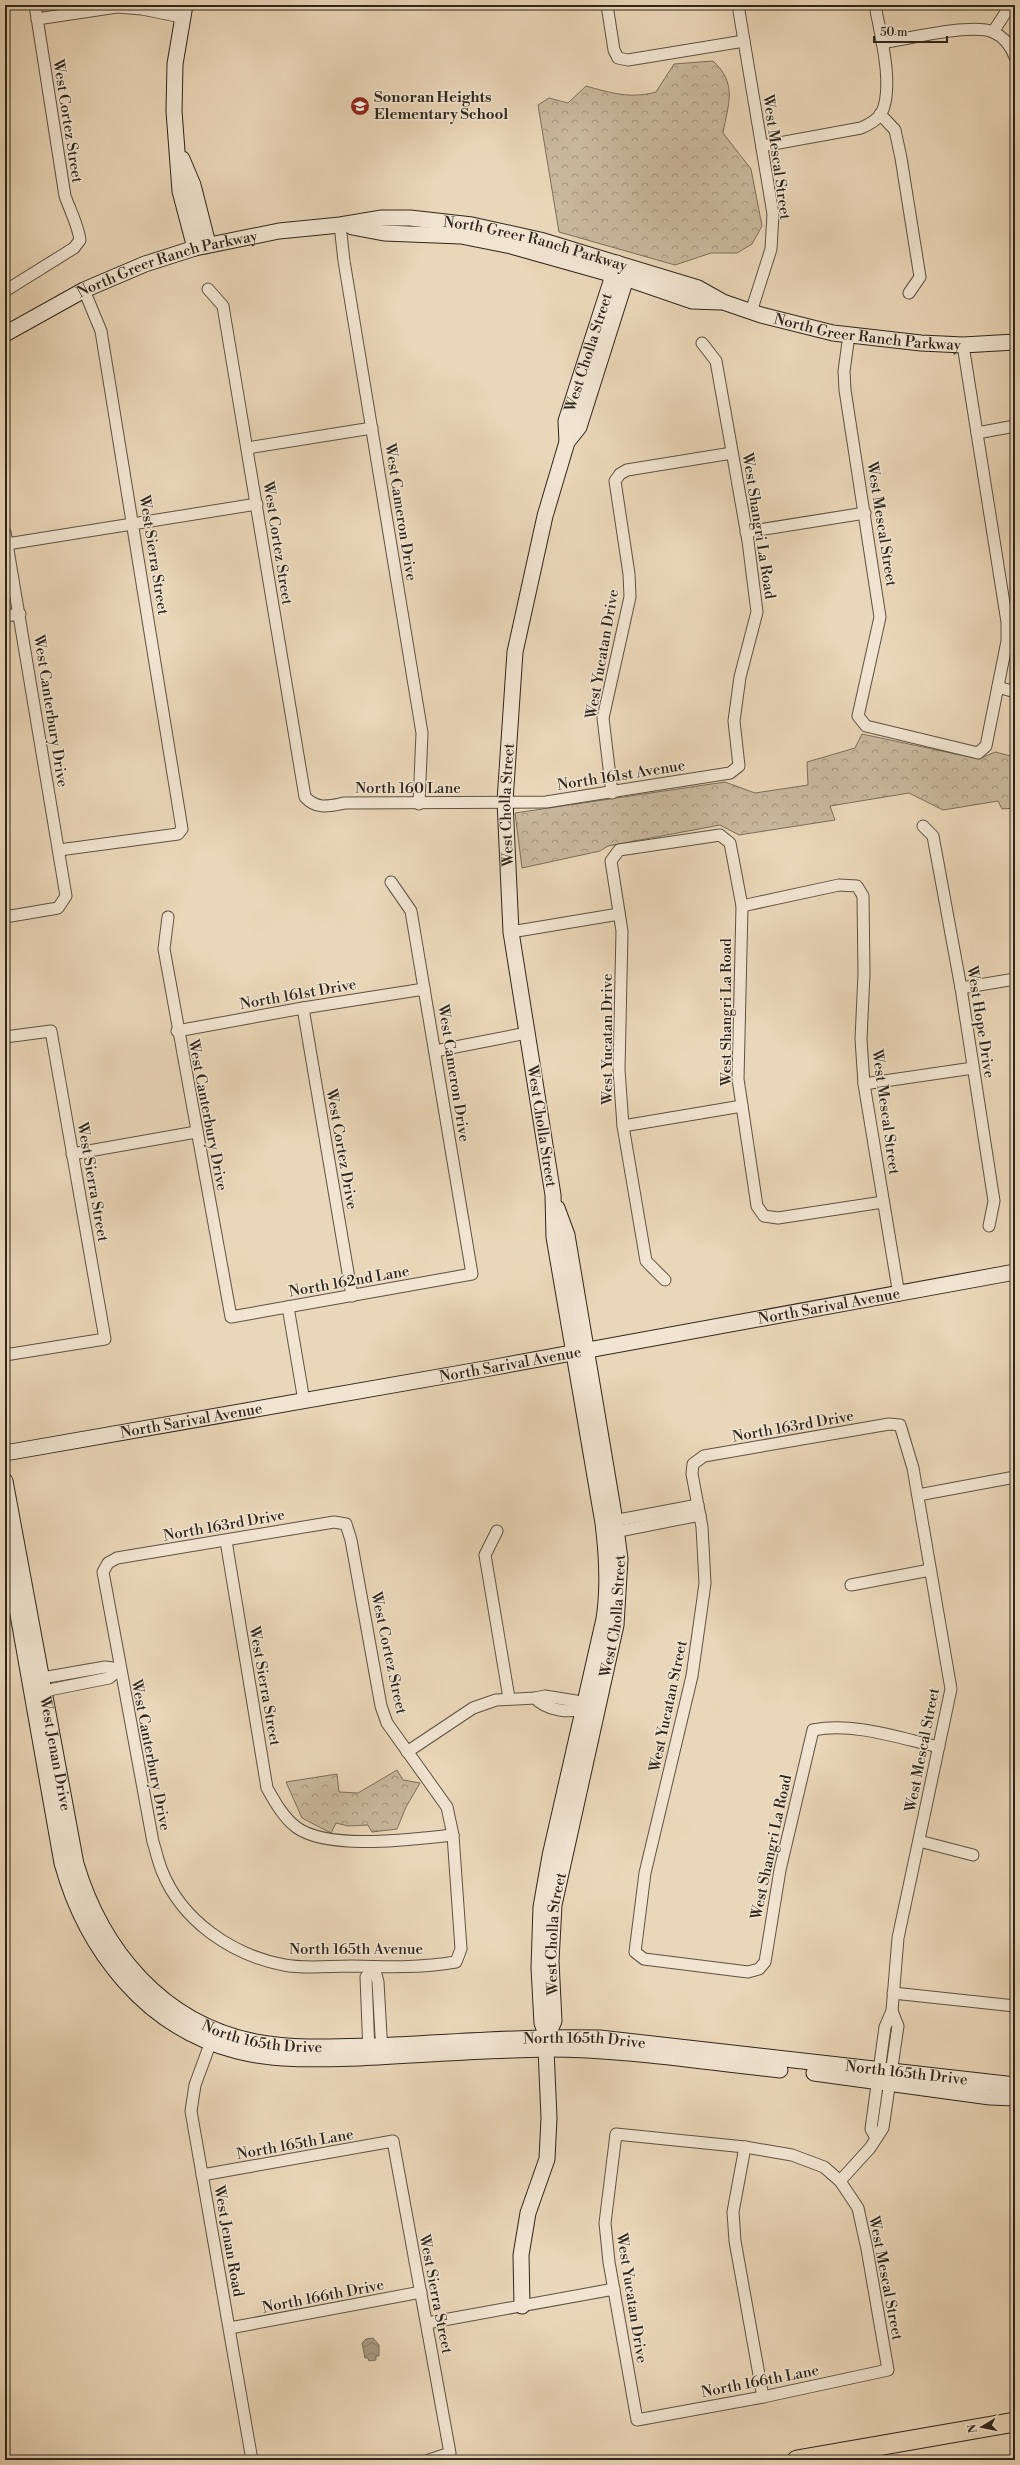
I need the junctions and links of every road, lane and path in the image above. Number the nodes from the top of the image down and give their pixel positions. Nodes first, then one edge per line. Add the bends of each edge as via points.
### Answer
1 (35, 5) edge
2 (607, 5) edge
3 (738, 5) edge
4 (875, 5) edge
5 (1006, 5) edge
6 (183, 11) edge
7 (37, 20) junction
8 (992, 32) junction
9 (744, 41) junction
10 (882, 43) junction
11 (1015, 57) edge
12 (880, 114) junction
13 (762, 146) junction
14 (340, 225) junction
15 (201, 246) junction
16 (621, 271) junction
17 (208, 289) dead end
18 (84, 290) junction
19 (5, 291) edge
20 (909, 293) dead end
21 (751, 312) junction
22 (5, 334) edge
23 (849, 334) junction
24 (1015, 342) edge
25 (702, 344) dead end
26 (963, 345) junction
27 (1015, 426) edge
28 (372, 428) junction
29 (977, 434) junction
30 (247, 448) junction
31 (732, 453) junction
32 (257, 504) junction
33 (865, 513) junction
34 (134, 524) junction
35 (5, 532) edge
36 (746, 532) junction
37 (7, 544) junction
38 (20, 614) junction
39 (5, 616) edge
40 (998, 687) junction
41 (1015, 692) edge
42 (739, 766) joint
43 (612, 793) junction
44 (505, 801) junction
45 (419, 804) junction
46 (312, 805) joint
47 (923, 826) dead end
48 (59, 850) junction
49 (611, 861) joint
50 (391, 882) dead end
51 (742, 906) junction
52 (618, 914) junction
53 (5, 917) edge
54 (168, 917) dead end
55 (511, 932) junction
56 (1015, 979) edge
57 (961, 988) junction
58 (424, 989) junction
59 (303, 1008) junction
60 (177, 1031) junction
61 (527, 1033) junction
62 (5, 1037) edge
63 (435, 1051) junction
64 (973, 1068) junction
65 (864, 1084) junction
66 (742, 1106) junction
67 (624, 1126) junction
68 (196, 1132) junction
69 (72, 1154) junction
70 (883, 1202) junction
71 (989, 1226) dead end
72 (1015, 1272) edge
73 (472, 1274) joint
74 (665, 1280) dead end
75 (899, 1295) junction
76 (352, 1296) junction
77 (288, 1307) junction
78 (231, 1318) joint
79 (580, 1351) junction
80 (5, 1356) edge
81 (304, 1401) junction
82 (900, 1425) joint
83 (5, 1453) edge
84 (693, 1464) joint
85 (1015, 1477) edge
86 (5, 1481) edge
87 (918, 1495) junction
88 (699, 1510) junction
89 (346, 1524) joint
90 (610, 1527) junction
91 (496, 1531) dead end
92 (5, 1541) edge
93 (226, 1541) junction
94 (108, 1563) joint
95 (930, 1570) junction
96 (851, 1585) dead end
97 (120, 1670) junction
98 (39, 1685) junction
99 (509, 1698) junction
100 (591, 1710) junction
101 (939, 1747) junction
102 (407, 1752) junction
103 (453, 1835) junction
104 (919, 1841) junction
105 (973, 1855) dead end
106 (213, 1936) joint
107 (456, 1962) joint
108 (374, 1967) junction
109 (759, 1969) joint
110 (893, 1993) junction
111 (159, 2004) joint
112 (1015, 2006) edge
113 (214, 2036) junction
114 (547, 2043) junction
115 (375, 2051) junction
116 (885, 2077) junction
117 (1015, 2085) edge
118 (1015, 2098) edge
119 (393, 2141) joint
120 (745, 2147) junction
121 (202, 2176) junction
122 (840, 2181) junction
123 (614, 2289) junction
124 (421, 2292) junction
125 (522, 2306) junction
126 (427, 2323) junction
127 (230, 2328) junction
128 (888, 2370) joint
129 (763, 2397) junction
130 (637, 2420) joint
131 (1015, 2422) edge
132 (252, 2460) edge
133 (429, 2460) edge
134 (796, 2460) edge

1 - 7 street, West Cortez Street
2 - 9 street via 614,50 618,58 628,60
3 - 9 street, West Mescal Street
4 - 10 street
5 - 8 street via 1006,12
6 - 7 street via 117,7
6 - 15 street via 173,91 178,151 193,186
7 - 19 street, West Cortez Street via 65,196 79,230 80,240 74,248
8 - 10 street via 960,31
8 - 11 street via 1004,38
9 - 13 street, West Mescal Street
10 - 12 street via 886,79 885,102
12 - 13 street via 874,121 861,128
12 - 20 street via 895,130 903,165 920,277
13 - 21 street, West Mescal Street via 773,214 771,249
14 - 15 street, North Greer Ranch Parkway via 279,231
14 - 16 street, North Greer Ranch Parkway via 384,233 461,236
14 - 28 street, West Cameron Drive
15 - 18 street, North Greer Ranch Parkway via 145,264
16 - 21 street, North Greer Ranch Parkway via 692,301 723,302
16 - 44 street, West Cholla Street via 579,427 567,442 545,516 515,652
17 - 30 street, West Cortez Street via 224,306
18 - 22 street, North Greer Ranch Parkway
18 - 34 street, West Sierra Street via 101,331
21 - 23 street, North Greer Ranch Parkway
23 - 26 street, North Greer Ranch Parkway
23 - 33 street, West Mescal Street via 844,371 845,390
24 - 26 street, North Greer Ranch Parkway
25 - 31 street, West Shangri La Road via 716,361
26 - 29 street
27 - 29 street
28 - 30 street
28 - 45 street, West Cameron Drive via 422,734
29 - 40 street via 1007,622 1007,642
30 - 32 street, West Cortez Street
31 - 36 street, West Shangri La Road
31 - 43 street, West Yucatan Drive via 627,470 615,481 630,597 603,718
32 - 34 street
32 - 46 street, West Cortez Street via 304,796
33 - 36 street
33 - 40 street, West Mescal Street via 880,617 858,716 866,726 978,753 986,746
34 - 37 street
34 - 48 street, West Sierra Street via 182,828 178,834
35 - 37 street, West Canterbury Drive
36 - 42 street, West Shangri La Road via 758,612 740,677 734,721
37 - 38 street, West Canterbury Drive
38 - 39 street
38 - 48 street, West Canterbury Drive
40 - 41 street
42 - 43 street, North 161st Avenue via 730,773
43 - 44 street, North 161st Avenue via 546,802
44 - 45 street, North 160 Lane
44 - 55 street, West Cholla Street
45 - 46 street, North 160 Lane via 345,803 323,807
47 - 57 street, West Hope Drive via 932,836
48 - 53 street, West Canterbury Drive via 66,896 58,908
49 - 51 street, West Shangri La Road via 619,850 720,835 730,843
49 - 52 street, West Yucatan Drive
50 - 58 street, West Cameron Drive via 412,911
51 - 65 street, West Mescal Street via 839,885 857,886 863,896 864,974 861,1039
51 - 66 street, West Shangri La Road via 738,1079
52 - 55 street
52 - 67 street, West Yucatan Drive via 622,931 619,1070
54 - 60 street, West Canterbury Drive via 164,949
55 - 61 street, West Cholla Street
56 - 57 street
57 - 64 street, West Hope Drive
58 - 59 street, North 161st Drive
58 - 63 street, West Cameron Drive
59 - 60 street, North 161st Drive
59 - 76 street, West Cortez Drive
60 - 68 street, West Canterbury Drive
61 - 63 street
61 - 79 street, West Cholla Street via 553,1195 567,1235
62 - 69 street, West Sierra Street via 51,1031
63 - 73 street, West Cameron Drive
64 - 65 street
64 - 71 street, West Hope Drive via 994,1201
65 - 70 street, West Mescal Street
66 - 67 street
66 - 70 street, West Shangri La Road via 757,1206 764,1216 778,1218
67 - 74 street, West Yucatan Drive via 646,1261
68 - 69 street
68 - 78 street, West Canterbury Drive
69 - 80 street, West Sierra Street via 105,1339
70 - 75 street, West Mescal Street
72 - 75 street, North Sarival Avenue
73 - 76 street, North 162nd Lane
75 - 79 street, North Sarival Avenue
76 - 77 street, North 162nd Lane
77 - 78 street, North 162nd Lane
77 - 81 street
79 - 81 street, North Sarival Avenue
79 - 90 street, West Cholla Street
81 - 83 street, North Sarival Avenue
82 - 84 street, North 163rd Drive via 889,1424 704,1456
82 - 87 street, West Mescal Street
84 - 88 street, West Yucatan Street via 692,1474
85 - 87 street
86 - 98 street, West Jenan Drive
87 - 95 street, West Mescal Street
88 - 90 street
88 - 109 street, West Yucatan Street via 705,1583 692,1676 645,1873 635,1952 644,1959 748,1972
89 - 93 street, North 163rd Drive via 334,1522
89 - 102 street, West Cortez Street via 381,1706 387,1723
90 - 100 street, West Cholla Street via 607,1602
91 - 99 street via 485,1555
92 - 98 street, West Jenan Drive
93 - 94 street, North 163rd Drive via 118,1558
93 - 103 street, West Sierra Street via 267,1788 283,1814 297,1828 336,1842
94 - 97 street, West Canterbury Drive via 103,1572
95 - 96 street
95 - 101 street, West Mescal Street via 951,1689
97 - 98 street via 108,1678
97 - 106 street, West Canterbury Drive via 153,1842 162,1872 180,1901
98 - 111 street, West Jenan Drive via 76,1864 85,1895 102,1931 123,1962
99 - 100 street via 535,1698 542,1706 576,1712
99 - 102 street via 473,1708
100 - 114 street, West Cholla Street via 554,1905 551,1961 554,2021
101 - 104 street, West Mescal Street
101 - 109 street, West Shangri La Road via 842,1728 813,1730 780,1870 765,1962
102 - 103 street, West Cortez Street via 447,1807
103 - 107 street, West Cortez Street via 461,1949
104 - 105 street
104 - 110 street, West Mescal Street via 898,1938
106 - 108 street, North 165th Avenue via 247,1955 285,1965
107 - 108 street, North 165th Avenue
108 - 115 street via 378,1982
110 - 112 street
110 - 116 street, West Mescal Street via 892,2011 898,2026
111 - 113 street, North 165th Drive via 178,2010
113 - 115 street, North 165th Drive via 233,2036 272,2045
113 - 115 street, North 165th Drive via 237,2051 272,2057 314,2058
113 - 121 street, West Jenan Road via 195,2085 191,2111
114 - 115 street, North 165th Drive
114 - 116 street, North 165th Drive via 646,2043
114 - 125 street, West Cholla Street via 547,2159 528,2213 521,2255
116 - 117 street, North 165th Drive
116 - 118 street, North 165th Drive via 990,2097
116 - 122 street, West Mescal Street via 871,2129 876,2138
119 - 121 street, North 165th Lane
119 - 124 street, West Sierra Street
120 - 122 street via 792,2155 824,2167
120 - 123 street, West Yucatan Drive via 616,2134 605,2223
120 - 129 street via 733,2212 735,2241
121 - 127 street, West Jenan Road
122 - 128 street, West Mescal Street via 858,2208 868,2249
123 - 125 street
123 - 130 street, West Yucatan Drive
124 - 126 street, West Sierra Street
124 - 127 street, North 166th Drive
125 - 126 street
126 - 133 street, West Sierra Street via 450,2453
127 - 132 street, West Jenan Road
128 - 129 street, North 166th Lane
129 - 130 street, North 166th Lane
131 - 134 highway

